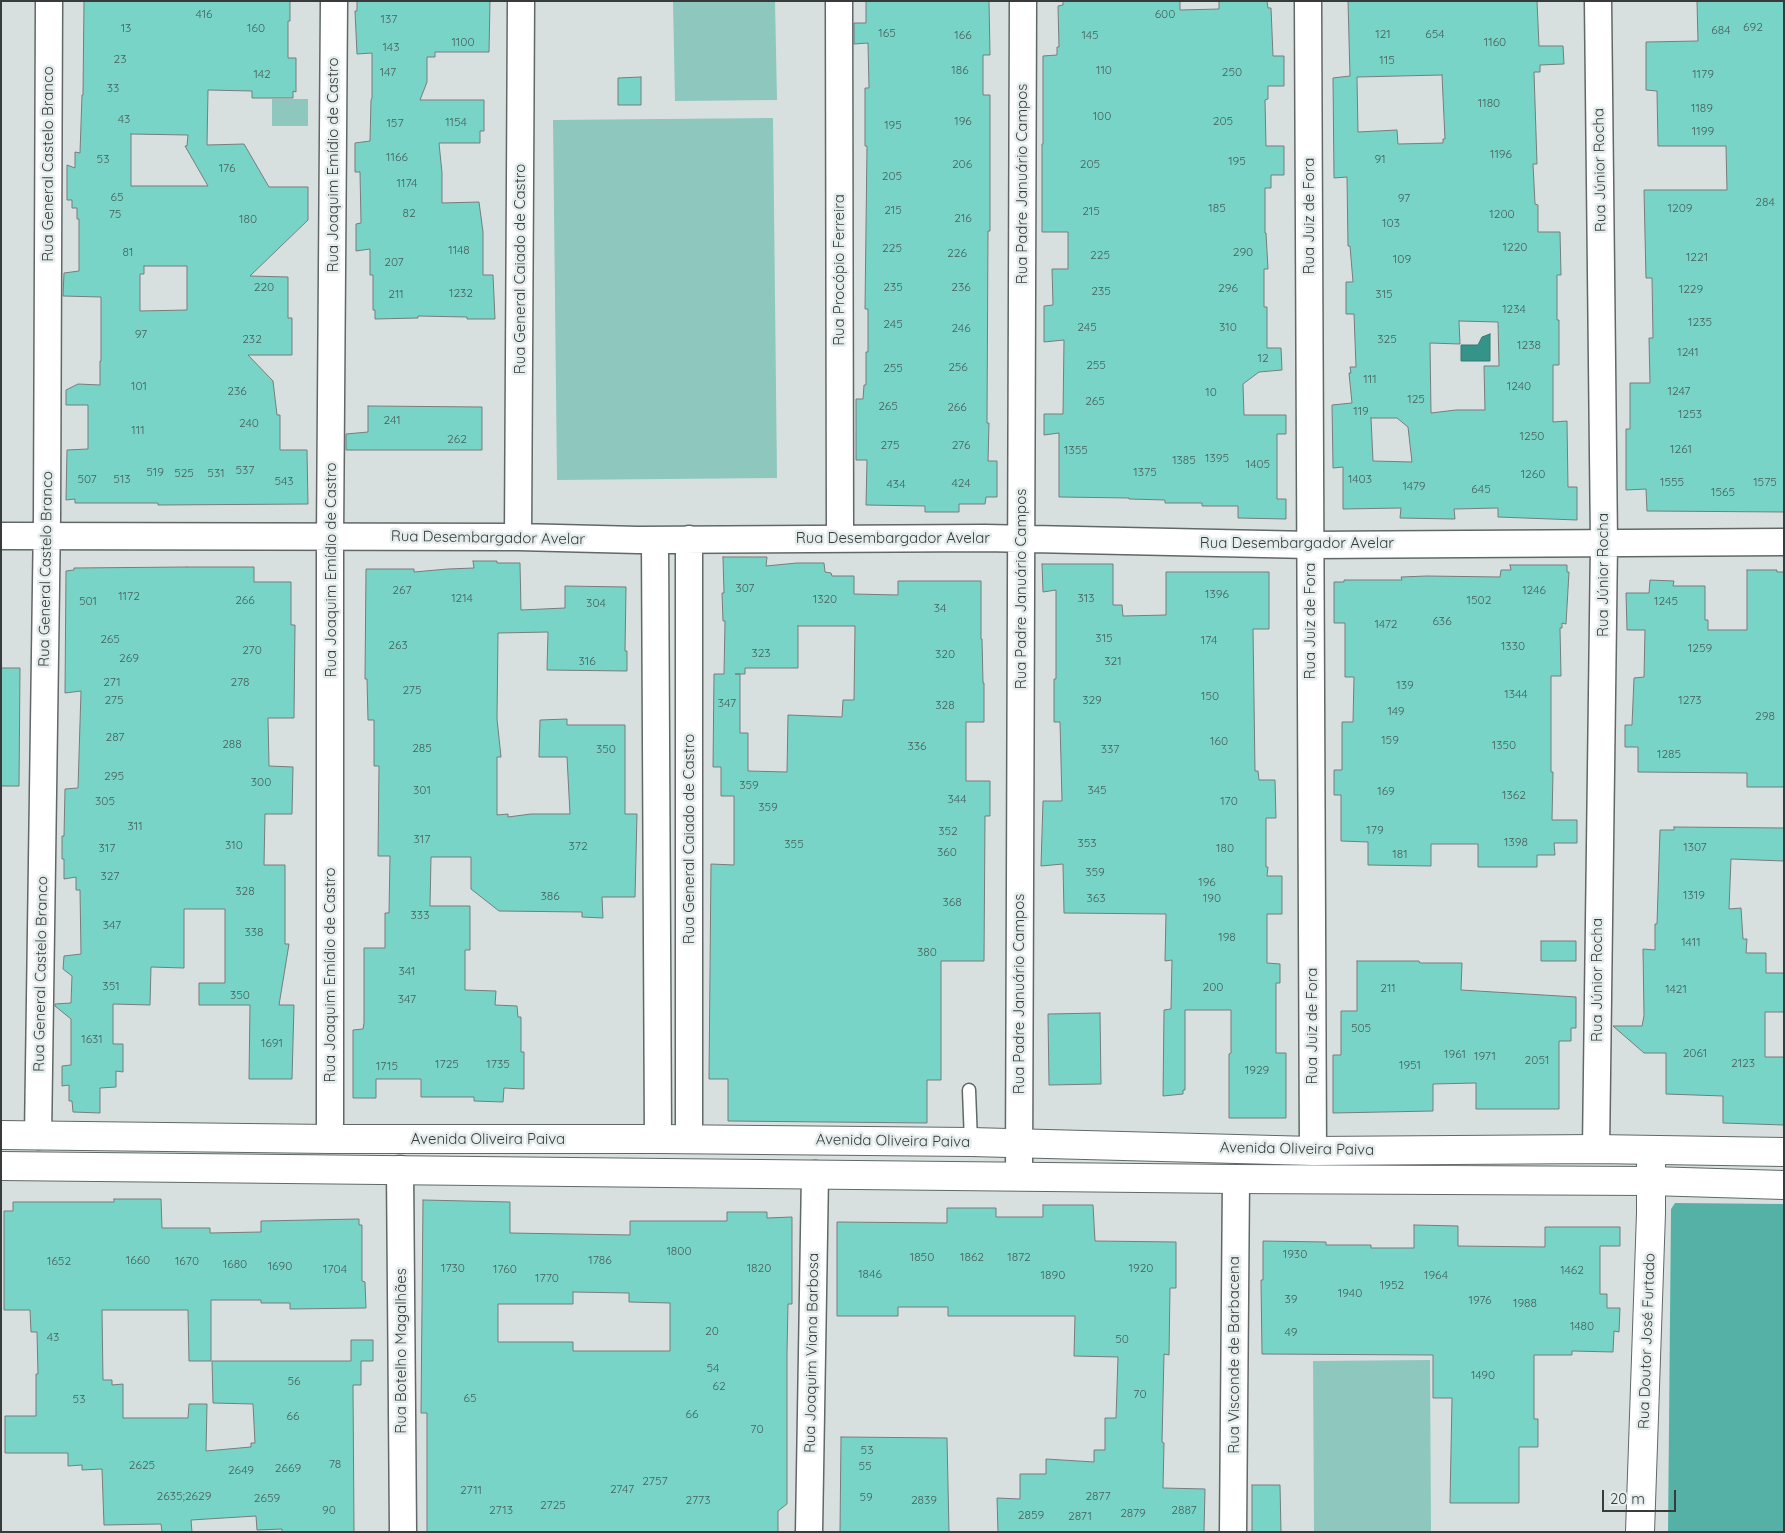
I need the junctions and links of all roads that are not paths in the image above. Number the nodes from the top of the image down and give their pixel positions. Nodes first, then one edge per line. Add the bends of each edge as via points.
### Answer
1 (49, 1) edge
2 (334, 1) edge
3 (521, 1) edge
4 (839, 1) edge
5 (1022, 1) edge
6 (1308, 1) edge
7 (1598, 1) edge
8 (1, 536) edge
9 (46, 536) junction
10 (330, 536) junction
11 (518, 537) junction
12 (840, 538) junction
13 (689, 539) junction
14 (1021, 539) junction
15 (656, 540) junction
16 (1784, 542) edge
17 (1604, 543) junction
18 (1310, 545) junction
19 (969, 1090) dead end
20 (1, 1135) edge
21 (38, 1136) junction
22 (658, 1139) junction
23 (689, 1139) junction
24 (330, 1140) junction
25 (971, 1142) junction
26 (1019, 1142) junction
27 (1596, 1149) junction
28 (1651, 1150) junction
29 (1313, 1151) junction
30 (1784, 1152) edge
31 (1, 1166) edge
32 (400, 1169) junction
33 (815, 1174) junction
34 (1019, 1176) junction
35 (1236, 1179) junction
36 (1650, 1181) junction
37 (1784, 1185) edge
38 (403, 1532) edge
39 (810, 1532) edge
40 (1233, 1532) edge
41 (1640, 1532) edge

1 - 9 street, Rua General Castelo Branco
2 - 10 street, Rua Joaquim Emídio de Castro
3 - 11 street, Rua General Caiado de Castro
4 - 12 street, Rua Procópio Ferreira
5 - 14 street, Rua Padre Januário Campos
6 - 18 street, Rua Juiz de Fora
7 - 17 street, Rua Júnior Rocha
8 - 9 street, Rua Desembargador Avelar
9 - 10 street, Rua Desembargador Avelar
9 - 21 street, Rua General Castelo Branco
10 - 11 street, Rua Desembargador Avelar
10 - 24 street, Rua Joaquim Emídio de Castro
11 - 15 street, Rua Desembargador Avelar
12 - 13 street, Rua Desembargador Avelar
12 - 14 street, Rua Desembargador Avelar
13 - 15 street, Rua Desembargador Avelar
13 - 23 street, Rua General Caiado de Castro
14 - 18 street, Rua Desembargador Avelar
14 - 26 street, Rua Padre Januário Campos
15 - 22 street
16 - 17 street, Rua Desembargador Avelar
17 - 18 street, Rua Desembargador Avelar
17 - 27 street, Rua Júnior Rocha
18 - 29 street, Rua Juiz de Fora
19 - 25 lane
20 - 21 main road, Avenida Oliveira Paiva
21 - 24 main road, Avenida Oliveira Paiva
22 - 23 main road, Avenida Oliveira Paiva
22 - 24 main road, Avenida Oliveira Paiva
23 - 25 main road, Avenida Oliveira Paiva
25 - 26 main road, Avenida Oliveira Paiva
26 - 29 main road, Avenida Oliveira Paiva
26 - 34 street, Rua Padre Januário Campos
27 - 28 main road, Avenida Oliveira Paiva
27 - 29 main road, Avenida Oliveira Paiva
28 - 30 main road, Avenida Oliveira Paiva
28 - 36 main road, Rua Doutor José Furtado
31 - 32 main road, Avenida Oliveira Paiva
32 - 33 main road, Avenida Oliveira Paiva
32 - 38 street, Rua Botelho Magalhães
33 - 34 main road, Avenida Oliveira Paiva
33 - 39 street, Rua Joaquim Viana Barbosa
34 - 35 main road, Avenida Oliveira Paiva
35 - 36 main road, Avenida Oliveira Paiva
35 - 40 street, Rua Visconde de Barbacena
36 - 37 main road, Avenida Oliveira Paiva
36 - 41 main road, Rua Doutor José Furtado

